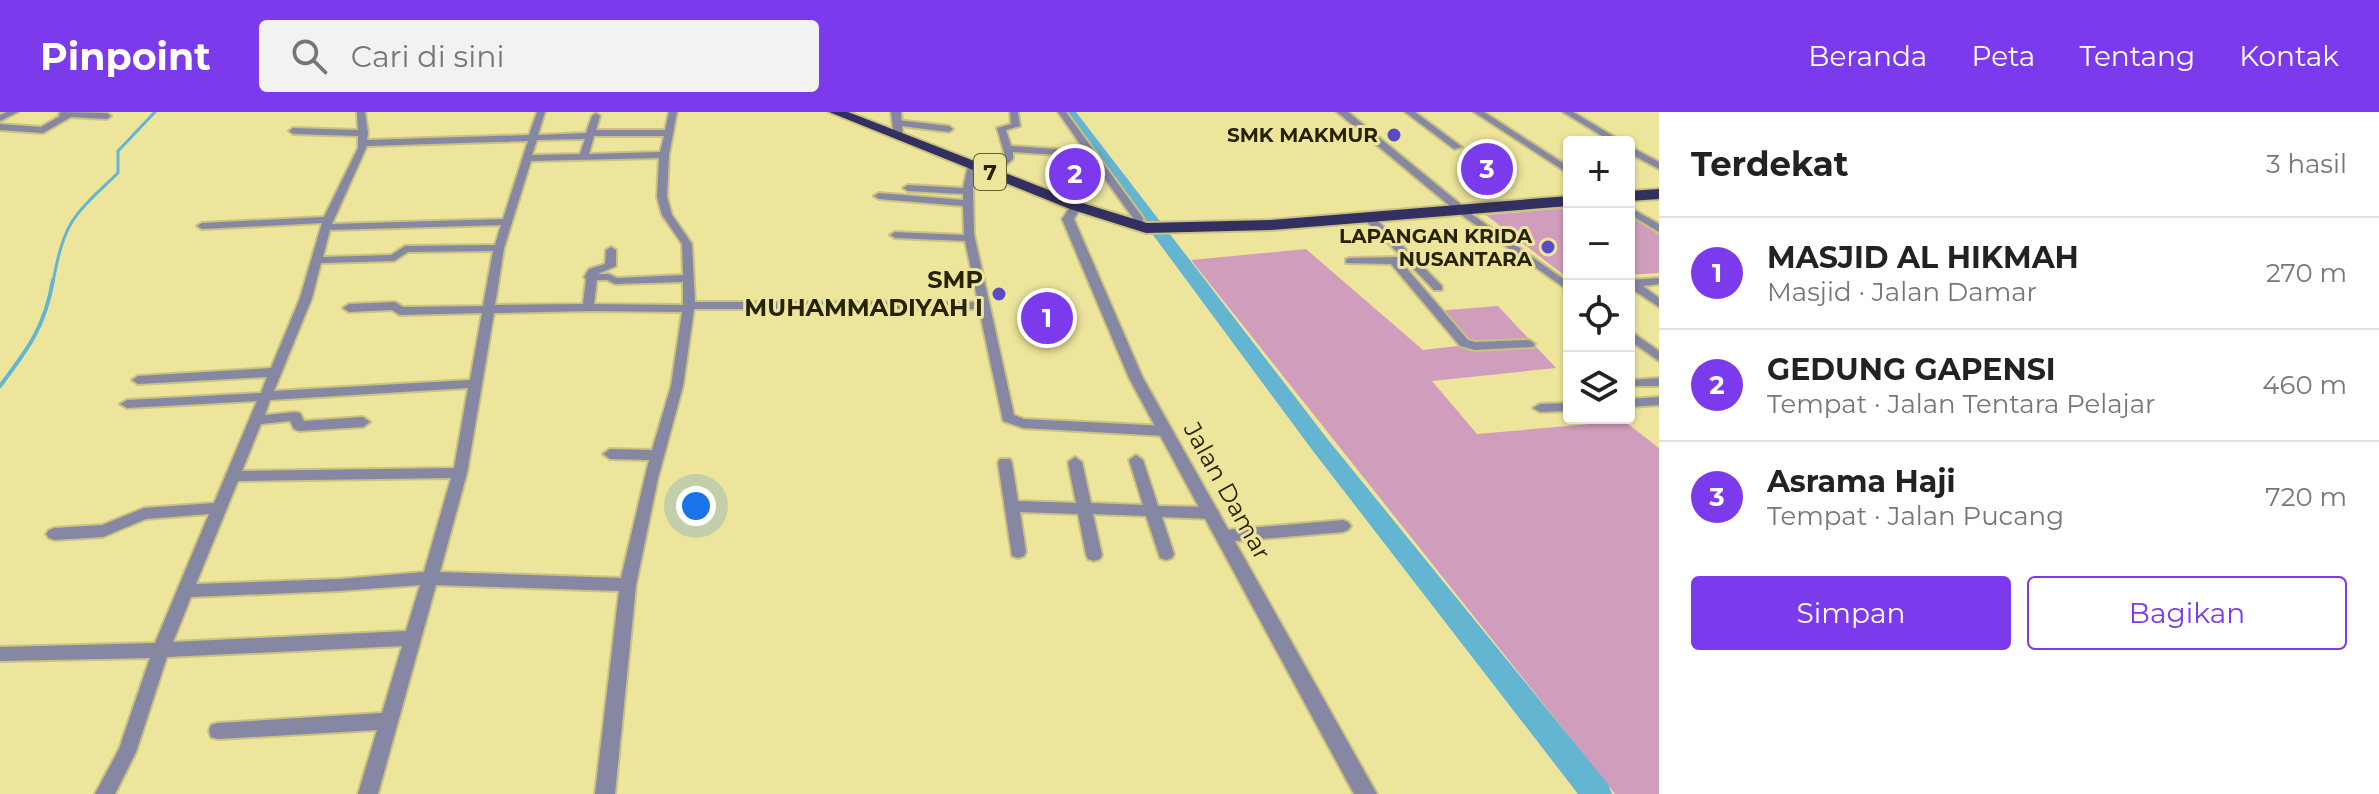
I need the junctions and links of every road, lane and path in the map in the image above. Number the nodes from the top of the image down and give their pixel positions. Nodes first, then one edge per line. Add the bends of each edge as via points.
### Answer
1 (14, 112) edge
2 (361, 112) edge
3 (541, 112) edge
4 (673, 112) edge
5 (836, 112) edge
6 (1014, 112) edge
7 (1062, 112) edge
8 (1342, 112) edge
9 (1409, 112) edge
10 (1478, 112) edge
11 (1567, 112) edge
12 (73, 114) edge
13 (107, 116) dead end
14 (596, 116) dead end
15 (0, 118) edge
16 (897, 124) edge
17 (0, 127) edge
18 (949, 129) dead end
19 (293, 131) dead end
20 (668, 133) junction
21 (590, 135) junction
22 (1608, 136) edge
23 (364, 138) junction
24 (534, 138) junction
25 (1457, 147) dead end
26 (1010, 149) junction
27 (1635, 152) edge
28 (1093, 154) junction
29 (664, 155) junction
30 (584, 156) junction
31 (527, 158) junction
32 (973, 166) junction
33 (1659, 166) edge
34 (1563, 167) edge
35 (992, 173) junction
36 (908, 188) dead end
37 (1659, 194) edge
38 (879, 196) dead end
39 (1635, 196) edge
40 (968, 197) junction
41 (1563, 201) edge
42 (1076, 206) junction
43 (1460, 209) junction
44 (1635, 214) edge
45 (1370, 219) junction
46 (506, 222) junction
47 (327, 223) junction
48 (202, 226) dead end
49 (1143, 228) junction
50 (1659, 229) edge
51 (895, 235) dead end
52 (970, 238) junction
53 (499, 248) junction
54 (611, 250) dead end
55 (318, 260) junction
56 (1411, 260) junction
57 (1350, 261) dead end
58 (1395, 262) junction
59 (590, 277) junction
60 (689, 278) junction
61 (1659, 281) edge
62 (1635, 283) edge
63 (1563, 284) edge
64 (1635, 287) edge
65 (1438, 288) dead end
66 (1659, 304) edge
67 (983, 306) junction
68 (588, 307) junction
69 (689, 307) junction
70 (349, 308) dead end
71 (487, 310) junction
72 (1635, 339) edge
73 (1529, 344) dead end
74 (1659, 357) edge
75 (277, 372) junction
76 (138, 380) dead end
77 (1659, 382) edge
78 (1635, 383) edge
79 (475, 384) junction
80 (265, 398) junction
81 (1659, 401) edge
82 (1635, 403) edge
83 (127, 404) dead end
84 (1563, 407) edge
85 (1540, 408) dead end
86 (255, 420) junction
87 (363, 422) dead end
88 (1166, 431) junction
89 (610, 454) dead end
90 (658, 455) junction
91 (1136, 460) dead end
92 (1075, 462) dead end
93 (1005, 463) dead end
94 (460, 473) junction
95 (231, 476) junction
96 (1011, 506) junction
97 (1084, 507) junction
98 (218, 508) junction
99 (1152, 510) junction
100 (1212, 513) junction
101 (1343, 526) dead end
102 (54, 534) dead end
103 (1225, 536) junction
104 (1018, 552) dead end
105 (1166, 554) dead end
106 (1094, 555) dead end
107 (430, 578) junction
108 (628, 585) junction
109 (185, 591) junction
110 (412, 638) junction
111 (161, 650) junction
112 (0, 654) edge
113 (389, 721) junction
114 (218, 731) dead end
115 (105, 794) edge
116 (368, 794) edge
117 (605, 794) edge
118 (1366, 794) edge

1 - 15 street
2 - 23 street
3 - 24 street
4 - 20 street
5 - 16 highway, 7
6 - 26 street via 1016,126 1001,128
7 - 28 street
8 - 43 street
9 - 25 street
10 - 34 street
11 - 22 street
12 - 13 street
12 - 17 street via 43,130
14 - 21 street
16 - 18 street
16 - 32 highway, 7
19 - 23 street
20 - 21 street
20 - 29 street
21 - 24 street
21 - 30 street
23 - 24 street
23 - 47 street
24 - 31 street
26 - 28 street
26 - 35 street via 1010,157
27 - 33 street
28 - 49 street
29 - 30 street
29 - 60 street via 663,206 687,244
30 - 31 street
31 - 46 street
32 - 35 highway, 7
32 - 40 street
35 - 42 highway, 7
36 - 40 street
37 - 39 highway
38 - 40 street
40 - 52 street
41 - 43 highway, 7
42 - 49 highway, 7
42 - 88 street, Jalan Damar via 1068,219 1136,378
43 - 45 highway, 7
43 - 63 street
44 - 50 street
45 - 49 highway, 7
45 - 56 street
46 - 47 street
46 - 53 street
47 - 48 street
47 - 55 street
51 - 52 street
52 - 67 street
53 - 55 street via 405,249 394,258
53 - 71 street
54 - 59 street via 610,266 595,269
55 - 75 street
56 - 58 street
56 - 65 street
57 - 58 street
58 - 73 street via 1464,343
59 - 60 street
59 - 68 street
60 - 69 street
61 - 62 street
64 - 66 street
67 - 69 street
67 - 88 street via 1011,420
68 - 69 street
68 - 71 street
69 - 90 street via 677,386
70 - 71 street
71 - 79 street
72 - 74 street
75 - 76 street
75 - 80 street
77 - 78 street
79 - 80 street via 374,385
79 - 94 street
80 - 83 street
80 - 86 street
81 - 82 street
84 - 85 street
86 - 87 street via 295,416 299,426
86 - 95 street
88 - 100 street, Jalan Damar
89 - 90 street
90 - 108 street
91 - 99 street
92 - 97 street
93 - 96 street
94 - 95 street
94 - 107 street
95 - 98 street
96 - 97 street
96 - 104 street
97 - 99 street
97 - 106 street
98 - 102 street via 144,514 103,531
98 - 109 street
99 - 100 street
99 - 105 street
100 - 103 street, Jalan Damar
101 - 103 street
103 - 118 street, Jalan Damar
107 - 108 street
107 - 109 street
107 - 110 street
108 - 117 street
109 - 111 street
110 - 111 street
110 - 113 street
111 - 112 street
111 - 115 street via 127,752
113 - 114 street
113 - 116 street

